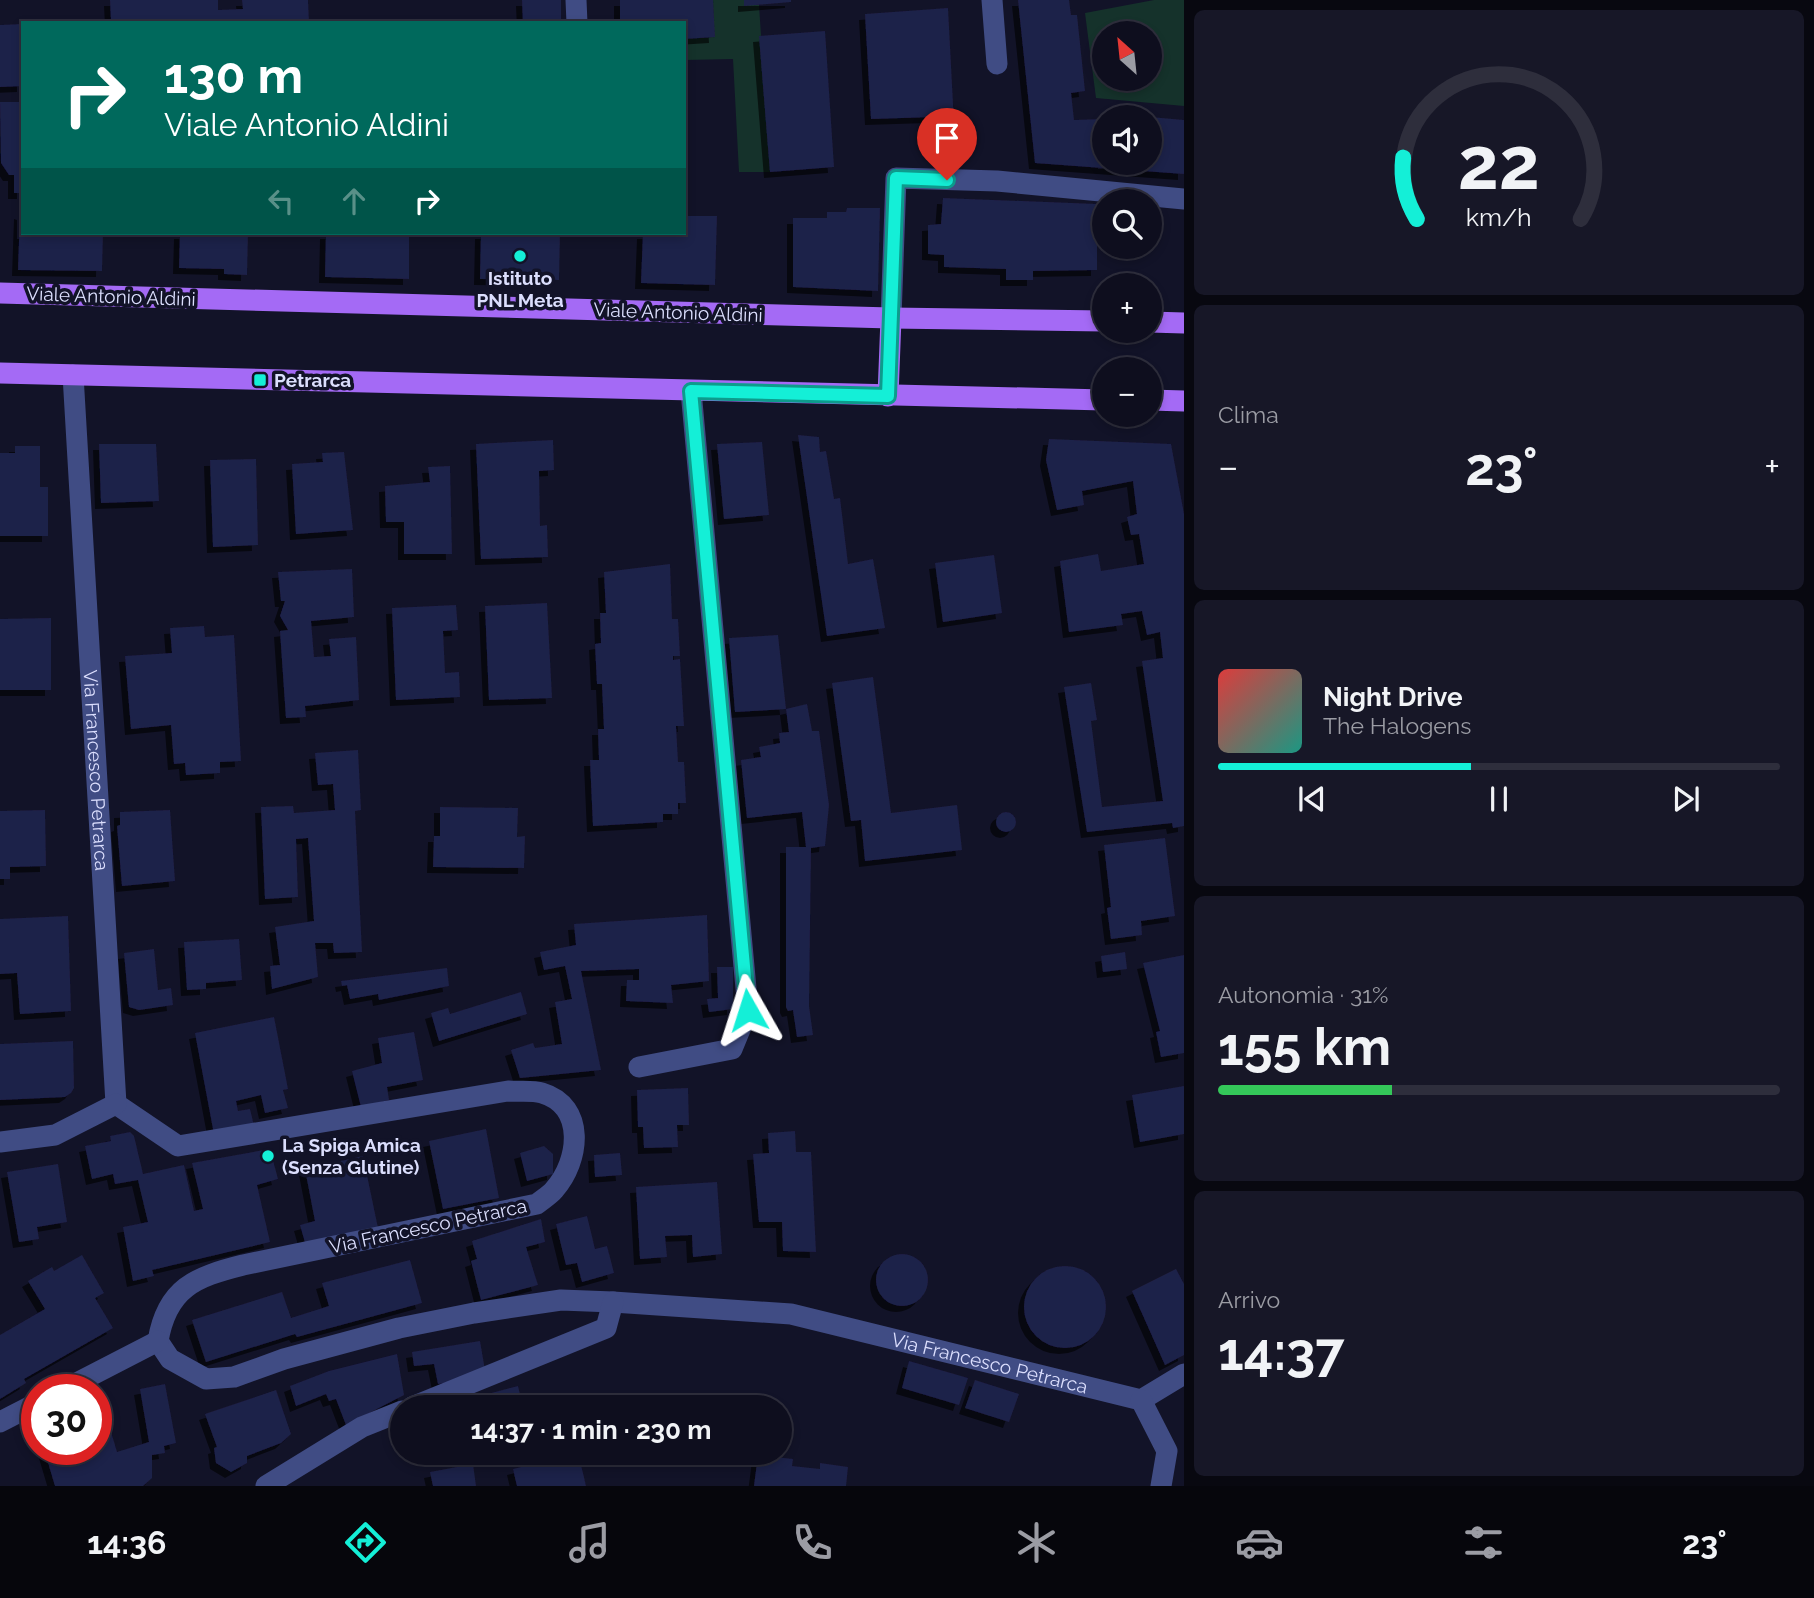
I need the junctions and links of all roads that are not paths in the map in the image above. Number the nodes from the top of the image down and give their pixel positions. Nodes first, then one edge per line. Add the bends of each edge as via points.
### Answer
1 (576, 0) edge
2 (992, 0) edge
3 (577, 21) edge
4 (997, 64) dead end
5 (1184, 199) edge
6 (0, 293) edge
7 (891, 318) junction
8 (1092, 321) edge
9 (1162, 322) edge
10 (1184, 323) edge
11 (0, 373) edge
12 (73, 375) junction
13 (691, 391) junction
14 (888, 396) junction
15 (1092, 400) edge
16 (1162, 401) edge
17 (1184, 401) edge
18 (639, 1067) dead end
19 (116, 1104) junction
20 (0, 1142) edge
21 (613, 1302) junction
22 (158, 1340) junction
23 (93, 1374) edge
24 (1184, 1374) edge
25 (441, 1395) edge
26 (1141, 1400) junction
27 (21, 1411) edge
28 (390, 1416) edge
29 (0, 1422) edge
30 (267, 1486) edge
31 (1161, 1486) edge

1 - 3 street
2 - 4 street
5 - 7 street via 997,181 896,178
6 - 7 main road, Viale Antonio Aldini
7 - 8 main road, Viale Antonio Aldini
7 - 14 main road
9 - 10 main road
11 - 12 main road
12 - 13 main road
12 - 19 street, Via Francesco Petrarca
13 - 14 main road
13 - 18 street via 748,1010 733,1049
14 - 15 main road
16 - 17 main road
19 - 20 street via 55,1135
19 - 22 street, Via Francesco Petrarca via 178,1146 508,1091 542,1093 565,1107 574,1122 575,1147 565,1170 555,1189 537,1204 210,1274 169,1303
21 - 22 street, Via Francesco Petrarca via 561,1300 474,1313 399,1328 234,1377 206,1380 170,1359
21 - 25 street via 606,1328
21 - 26 street, Via Francesco Petrarca via 791,1314
22 - 23 street
24 - 26 street
26 - 31 street via 1167,1451
27 - 29 street
28 - 30 street via 362,1427

